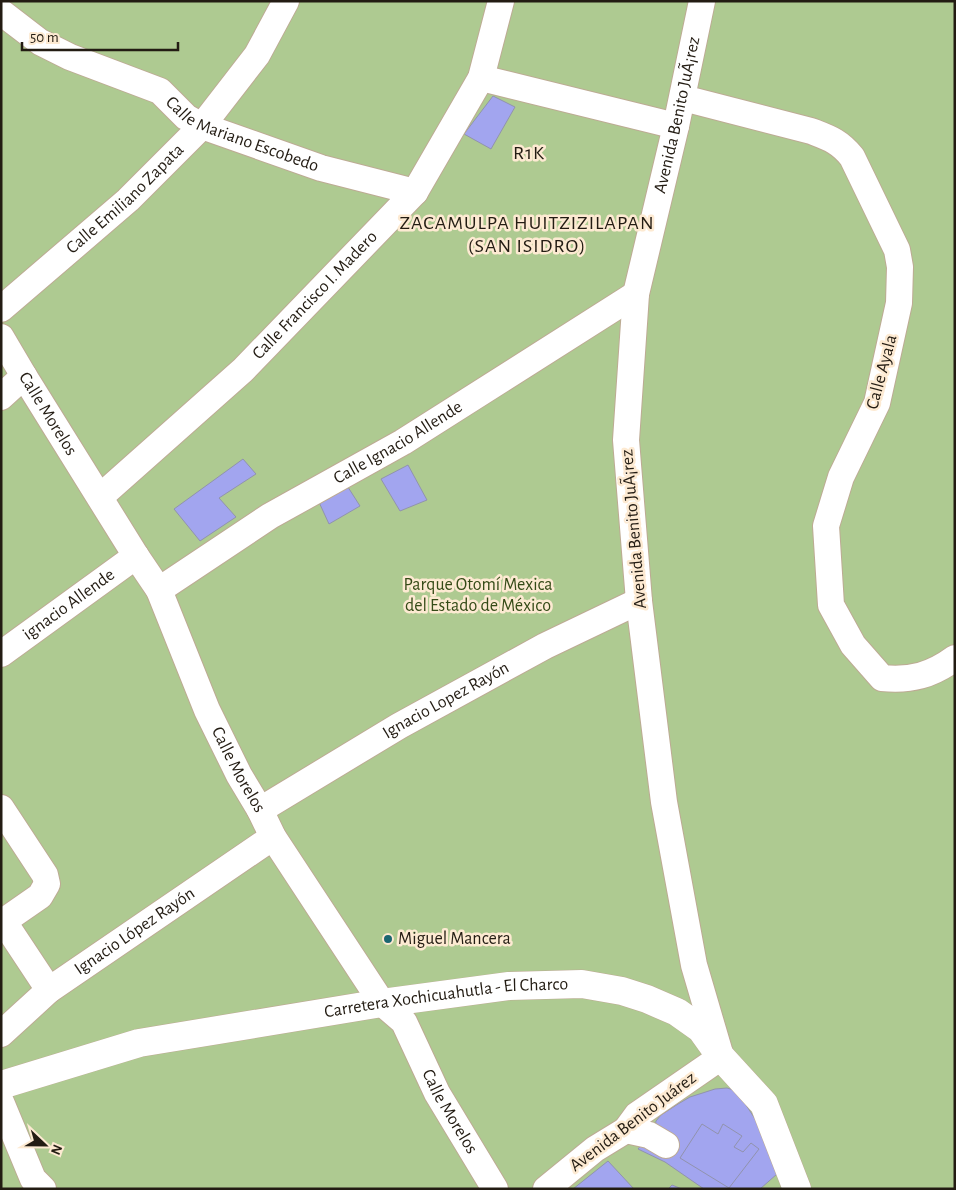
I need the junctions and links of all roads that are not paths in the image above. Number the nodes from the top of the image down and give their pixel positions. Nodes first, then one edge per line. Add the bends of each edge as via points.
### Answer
1 (286, 1) edge
2 (501, 1) edge
3 (702, 1) edge
4 (3, 17) edge
5 (480, 78) junction
6 (682, 98) junction
7 (202, 126) junction
8 (676, 126) junction
9 (415, 192) junction
10 (636, 294) junction
11 (1, 309) edge
12 (1, 337) edge
13 (24, 376) junction
14 (1, 397) edge
15 (100, 497) junction
16 (136, 556) junction
17 (159, 590) junction
18 (639, 602) junction
19 (1, 654) edge
20 (955, 658) edge
21 (1, 808) edge
22 (260, 810) junction
23 (273, 837) junction
24 (2, 923) edge
25 (49, 990) junction
26 (382, 1003) junction
27 (1, 1034) edge
28 (722, 1057) junction
29 (1, 1085) edge
30 (1, 1102) edge
31 (626, 1130) junction
32 (666, 1145) dead end
33 (43, 1189) edge
34 (495, 1189) edge
35 (546, 1189) edge
36 (797, 1189) edge

1 - 7 street, Calle Emiliano Zapata via 257,56
2 - 5 street, Calle Francisco I. Madero
3 - 6 street, Avenida Benito JuÃ¡rez
4 - 7 street, Calle Mariano Escobedo via 70,57 160,91 186,117
5 - 8 street
5 - 9 street, Calle Francisco I. Madero
6 - 8 street, Avenida Benito JuÃ¡rez
6 - 20 street, Calle Ayala via 811,131 843,146 852,157 897,250 899,303 877,403 841,477 826,526 831,605 853,645 882,678 901,680 924,675
7 - 9 street, Calle Mariano Escobedo via 321,168
7 - 11 street, Calle Emiliano Zapata via 128,200
8 - 10 street, Avenida Benito JuÃ¡rez
9 - 15 street, Calle Francisco I. Madero via 243,370
10 - 17 street, Calle Ignacio Allende via 403,442 270,516
10 - 18 street, Avenida Benito JuÃ¡rez via 626,440
12 - 13 street, Calle Morelos
13 - 14 street
13 - 15 street, Calle Morelos
15 - 16 street, Calle Morelos
16 - 17 street, Calle Morelos
16 - 19 street, ignacio Allende
17 - 22 street, Calle Morelos via 206,710
18 - 22 street, Ignacio Lopez Rayón via 545,646 399,726
18 - 28 street, Avenida Benito JuÃ¡rez via 664,802 694,965
21 - 24 street via 45,875 47,884 40,896
22 - 23 street, Calle Morelos
23 - 25 street, Ignacio López Rayón
23 - 26 street, Calle Morelos
24 - 25 street
25 - 27 street, Ignacio López Rayón
26 - 28 main road, Carretera Xochicuahutla - El Charco via 509,986 582,984 622,991 677,1012 701,1030
26 - 29 main road, Carretera Xochicuahutla - El Charco via 140,1043
26 - 34 street, Calle Morelos via 404,1022 437,1094
28 - 31 street, Avenida Benito Juárez via 637,1115
28 - 36 main road, Carretera Xochicuahutla - El Charco via 764,1104
30 - 33 street via 33,1179
31 - 32 street via 649,1135
31 - 35 street, Avenida Benito Juárez via 595,1149

